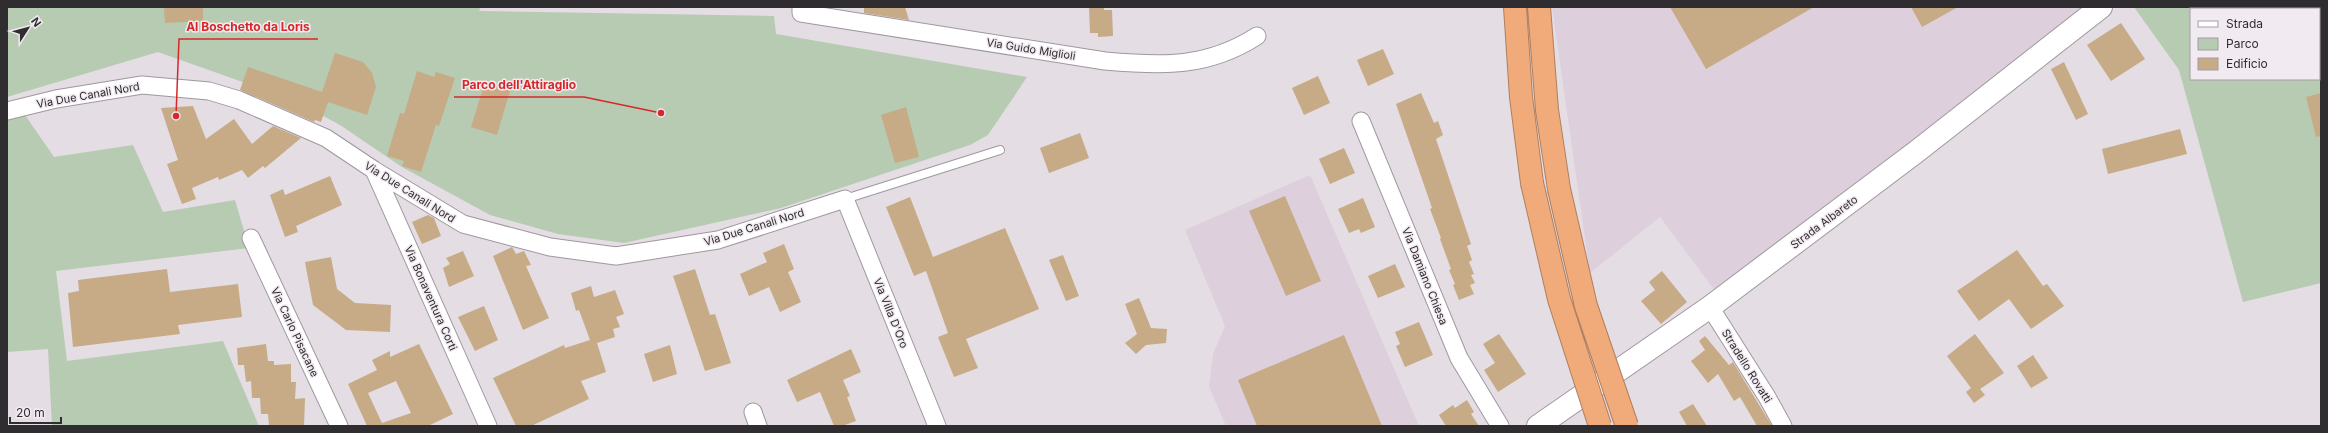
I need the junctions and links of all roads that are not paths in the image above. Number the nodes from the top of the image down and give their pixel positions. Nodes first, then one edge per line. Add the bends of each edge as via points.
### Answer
1 (1515, 7) edge
2 (1539, 7) edge
3 (2101, 7) edge
4 (801, 10) edge
5 (1257, 36) dead end
6 (7, 111) edge
7 (1361, 121) dead end
8 (1000, 150) dead end
9 (374, 170) junction
10 (844, 199) junction
11 (251, 238) dead end
12 (1710, 307) junction
13 (339, 426) edge
14 (488, 426) edge
15 (937, 426) edge
16 (1500, 426) edge
17 (1538, 426) edge
18 (1600, 426) edge
19 (1628, 426) edge
20 (1782, 426) edge

1 - 18 highway, bridge via 1521,97 1532,184 1559,299
2 - 19 highway, bridge via 1547,110 1559,189 1586,306
3 - 12 street, Strada Albareto via 1916,152
4 - 5 street, Via Guido Miglioli via 1105,61 1151,65 1178,64 1220,55 1240,47
6 - 9 street, Via Due Canali Nord via 56,99 142,85 208,91 246,103 326,138
7 - 16 street, Via Damiano Chiesa via 1458,358
8 - 10 lane
9 - 10 street, Via Due Canali Nord via 463,224 550,247 616,256 718,240
9 - 14 street, Via Bonaventura Corti
10 - 15 street, Via Villa D'Oro
11 - 13 street, Via Carlo Pisacane
12 - 17 street, Strada Albareto
12 - 20 street, Stradello Rovatti via 1768,397

